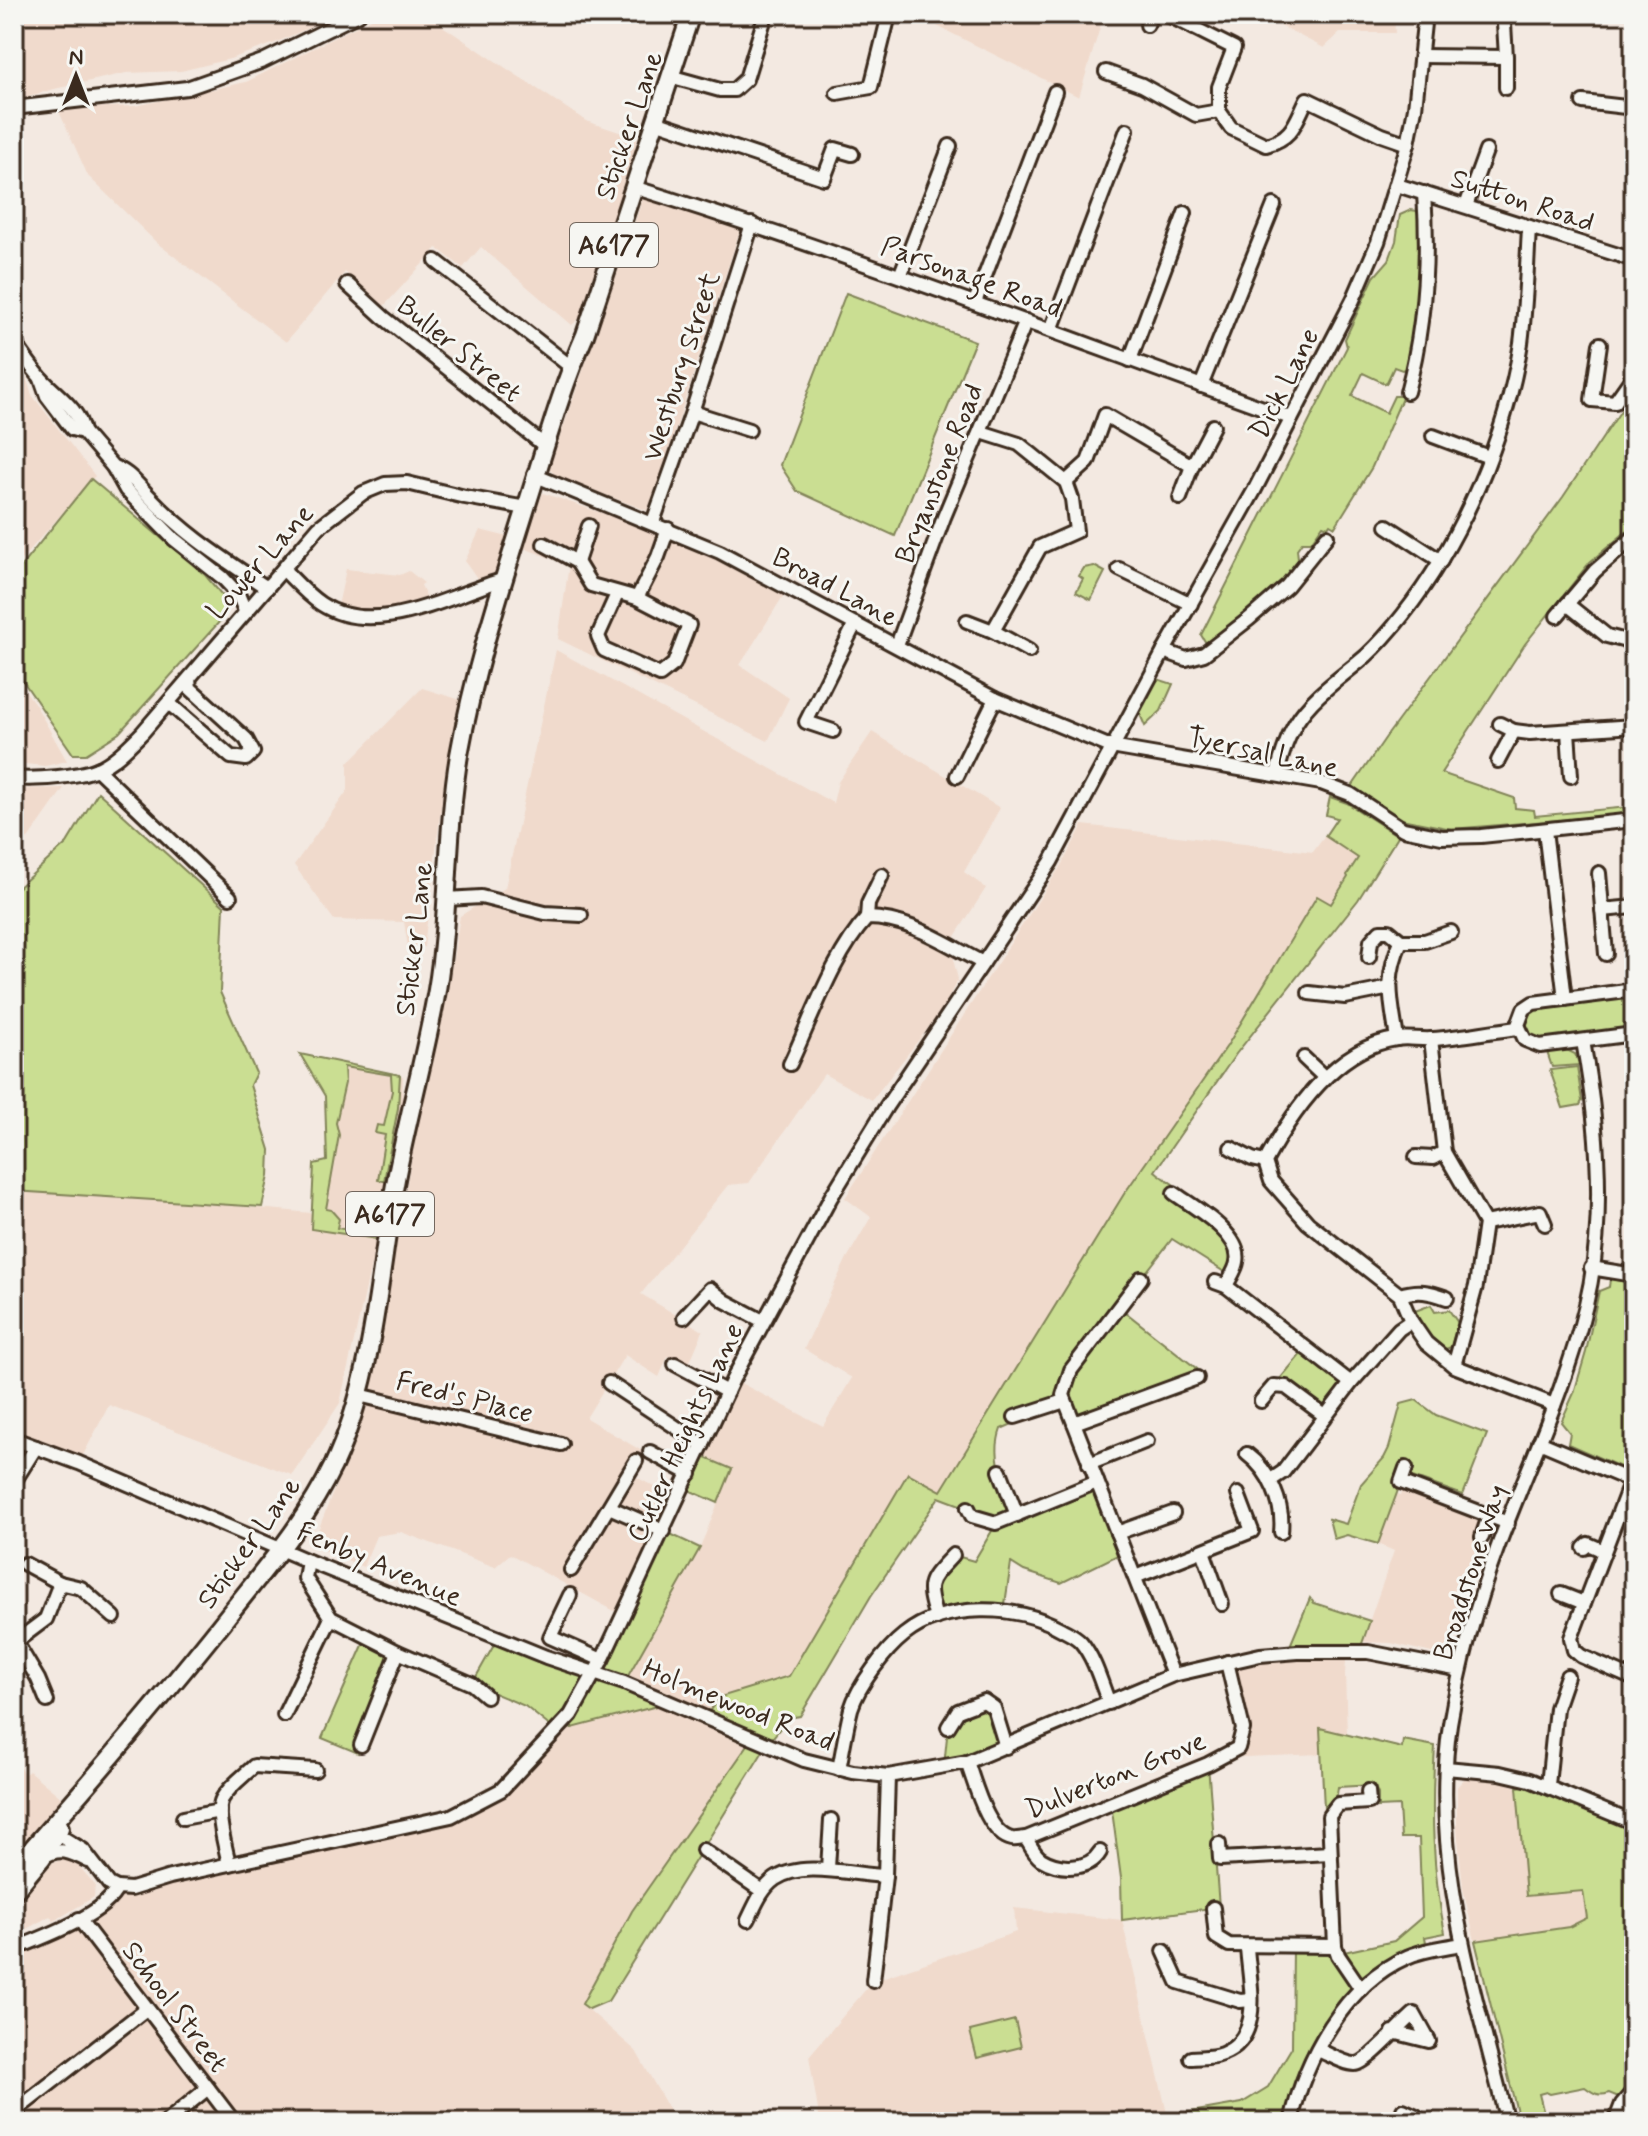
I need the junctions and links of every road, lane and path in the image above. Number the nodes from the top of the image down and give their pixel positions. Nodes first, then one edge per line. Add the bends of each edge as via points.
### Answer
1 (359, 14) edge
2 (691, 14) edge
3 (766, 14) edge
4 (1166, 14) edge
5 (1425, 14) edge
6 (887, 17) edge
7 (1504, 24) dead end
8 (1421, 56) junction
9 (1506, 57) junction
10 (1106, 72) dead end
11 (673, 77) junction
12 (1506, 88) dead end
13 (1055, 92) dead end
14 (837, 93) dead end
15 (1583, 102) dead end
16 (14, 108) edge
17 (1634, 108) edge
18 (1219, 111) junction
19 (655, 121) junction
20 (1127, 130) dead end
21 (1408, 144) junction
22 (950, 146) dead end
23 (1486, 151) dead end
24 (852, 154) dead end
25 (1397, 185) junction
26 (633, 187) junction
27 (1424, 193) junction
28 (1274, 205) dead end
29 (1466, 206) junction
30 (1185, 213) dead end
31 (752, 224) junction
32 (1529, 227) junction
33 (1634, 259) edge
34 (436, 261) dead end
35 (900, 276) junction
36 (347, 284) dead end
37 (975, 302) junction
38 (1026, 321) junction
39 (1051, 330) junction
40 (14, 342) edge
41 (1600, 344) dead end
42 (1130, 360) junction
43 (571, 367) junction
44 (1634, 375) edge
45 (1201, 386) junction
46 (1407, 392) dead end
47 (692, 412) junction
48 (1291, 418) junction
49 (1213, 426) dead end
50 (749, 430) dead end
51 (981, 432) junction
52 (1433, 436) dead end
53 (545, 446) junction
54 (1489, 457) junction
55 (1192, 466) junction
56 (113, 467) junction
57 (534, 475) junction
58 (1066, 482) junction
59 (1180, 498) dead end
60 (526, 508) junction
61 (653, 522) junction
62 (589, 526) dead end
63 (1387, 526) dead end
64 (668, 529) junction
65 (1327, 536) dead end
66 (1634, 537) edge
67 (544, 544) dead end
68 (1441, 561) junction
69 (577, 562) junction
70 (1119, 569) dead end
71 (284, 570) junction
72 (502, 580) junction
73 (267, 588) junction
74 (617, 594) junction
75 (637, 598) junction
76 (1191, 604) junction
77 (1567, 604) junction
78 (245, 611) junction
79 (1557, 616) dead end
80 (967, 621) dead end
81 (855, 624) junction
82 (993, 631) junction
83 (1634, 643) edge
84 (897, 645) junction
85 (1029, 651) dead end
86 (1164, 651) junction
87 (189, 679) junction
88 (995, 699) junction
89 (166, 706) junction
90 (1500, 724) dead end
91 (1634, 726) edge
92 (833, 731) dead end
93 (1514, 731) junction
94 (1568, 731) junction
95 (1111, 747) junction
96 (1498, 761) dead end
97 (97, 769) junction
98 (1277, 774) junction
99 (957, 776) dead end
100 (1571, 776) dead end
101 (14, 778) edge
102 (1634, 820) edge
103 (1545, 830) junction
104 (1599, 873) dead end
105 (882, 875) dead end
106 (230, 897) dead end
107 (446, 899) junction
108 (1634, 907) edge
109 (1602, 910) junction
110 (581, 915) dead end
111 (867, 918) junction
112 (1451, 932) dead end
113 (1401, 941) junction
114 (1606, 954) dead end
115 (1369, 957) dead end
116 (983, 963) junction
117 (1390, 988) junction
118 (1634, 990) edge
119 (1309, 993) dead end
120 (1565, 999) junction
121 (1519, 1028) junction
122 (1634, 1034) edge
123 (1397, 1039) junction
124 (1431, 1039) junction
125 (1583, 1041) junction
126 (1304, 1058) dead end
127 (790, 1064) dead end
128 (1324, 1077) junction
129 (1231, 1148) dead end
130 (1444, 1152) junction
131 (1416, 1157) dead end
132 (1265, 1162) junction
133 (1174, 1193) dead end
134 (1485, 1223) junction
135 (1545, 1224) dead end
136 (1591, 1268) junction
137 (1634, 1275) edge
138 (1141, 1278) dead end
139 (1400, 1295) junction
140 (1447, 1298) dead end
141 (684, 1317) dead end
142 (763, 1321) junction
143 (1411, 1321) junction
144 (675, 1364) dead end
145 (1454, 1366) junction
146 (1197, 1378) dead end
147 (609, 1383) dead end
148 (1351, 1383) junction
149 (727, 1392) junction
150 (359, 1395) junction
151 (1065, 1401) junction
152 (1261, 1401) dead end
153 (1554, 1405) junction
154 (1325, 1416) junction
155 (1015, 1417) dead end
156 (1074, 1423) junction
157 (14, 1439) edge
158 (1147, 1441) dead end
159 (1539, 1442) junction
160 (561, 1444) dead end
161 (703, 1445) junction
162 (36, 1447) junction
163 (650, 1452) dead end
164 (1247, 1454) dead end
165 (636, 1461) dead end
166 (1089, 1464) junction
167 (1406, 1468) dead end
168 (1000, 1471) dead end
169 (690, 1474) junction
170 (1271, 1480) junction
171 (1633, 1481) edge
172 (14, 1482) edge
173 (1097, 1482) junction
174 (1457, 1488) dead end
175 (1238, 1494) dead end
176 (1452, 1502) junction
177 (609, 1507) junction
178 (968, 1508) dead end
179 (1173, 1513) dead end
180 (1017, 1515) junction
181 (1489, 1516) junction
182 (1508, 1523) junction
183 (664, 1531) junction
184 (1281, 1532) dead end
185 (1117, 1533) junction
186 (1482, 1537) dead end
187 (281, 1548) junction
188 (1584, 1548) dead end
189 (1203, 1551) junction
190 (1604, 1551) junction
191 (953, 1555) dead end
192 (308, 1561) junction
193 (25, 1564) dead end
194 (571, 1570) dead end
195 (1135, 1577) junction
196 (60, 1583) junction
197 (1561, 1594) dead end
198 (570, 1595) dead end
199 (1584, 1603) junction
200 (1222, 1604) dead end
201 (114, 1617) dead end
202 (331, 1618) junction
203 (936, 1618) junction
204 (15, 1643) edge
205 (398, 1652) junction
206 (602, 1660) junction
207 (1227, 1662) junction
208 (1460, 1670) junction
209 (595, 1674) junction
210 (1173, 1675) junction
211 (1567, 1676) dead end
212 (1634, 1679) edge
213 (486, 1696) dead end
214 (47, 1701) dead end
215 (1109, 1703) junction
216 (284, 1715) dead end
217 (948, 1727) dead end
218 (361, 1745) dead end
219 (1006, 1747) junction
220 (967, 1762) junction
221 (1446, 1768) junction
222 (839, 1769) junction
223 (315, 1770) dead end
224 (888, 1776) junction
225 (1548, 1785) junction
226 (1368, 1791) dead end
227 (220, 1811) junction
228 (183, 1818) dead end
229 (831, 1820) dead end
230 (1634, 1823) edge
231 (53, 1832) junction
232 (1026, 1838) junction
233 (1219, 1844) dead end
234 (703, 1850) dead end
235 (1100, 1852) dead end
236 (1330, 1853) junction
237 (42, 1858) junction
238 (91, 1862) junction
239 (229, 1864) junction
240 (828, 1868) junction
241 (14, 1869) edge
242 (885, 1876) junction
243 (117, 1888) junction
244 (762, 1891) junction
245 (14, 1892) edge
246 (1229, 1917) dead end
247 (79, 1919) junction
248 (748, 1920) dead end
249 (1461, 1944) junction
250 (1335, 1946) junction
251 (1247, 1947) junction
252 (14, 1949) edge
253 (1164, 1951) dead end
254 (873, 1981) dead end
255 (1361, 1989) junction
256 (1251, 2000) junction
257 (146, 2009) junction
258 (1393, 2032) dead end
259 (1318, 2050) junction
260 (1191, 2058) dead end
261 (208, 2088) junction
262 (1634, 2090) edge
263 (1403, 2110) dead end
264 (14, 2112) edge
265 (166, 2122) edge
266 (234, 2122) edge
267 (1291, 2122) edge
268 (1417, 2122) edge
269 (1507, 2122) edge
270 (1615, 2122) edge

1 - 16 street via 263,61 187,88
2 - 11 highway, Sticker Lane / A6177
3 - 11 street via 746,79 734,90
4 - 18 street via 1234,48 1219,87
5 - 8 street, Dick Lane
6 - 14 street via 871,87
7 - 9 street
8 - 9 street
8 - 21 street, Dick Lane
9 - 12 street
10 - 18 street via 1196,115
11 - 19 highway, Sticker Lane / A6177
13 - 37 street
15 - 17 street
18 - 21 street via 1231,128 1266,145 1290,134 1307,99
19 - 24 street via 824,178 835,149
19 - 26 highway, Sticker Lane / A6177
20 - 39 street
21 - 25 street, Dick Lane
22 - 35 street
23 - 29 street
25 - 27 street, Sutton Road
25 - 48 street, Dick Lane via 1353,300
26 - 31 street, Parsonage Road
26 - 43 highway, Sticker Lane / A6177
27 - 29 street, Sutton Road
27 - 46 street via 1427,274
28 - 45 street
29 - 32 street, Sutton Road
30 - 42 street
31 - 35 street, Parsonage Road
31 - 47 street, Westbury Street
32 - 33 street, Sutton Road
32 - 54 street via 1520,343
34 - 43 street
35 - 37 street, Parsonage Road
36 - 53 street, Buller Street
37 - 38 street, Parsonage Road
38 - 39 street, Parsonage Road
38 - 51 street, Bryanstone Road
39 - 42 street, Parsonage Road
40 - 56 street via 72,429 83,432
41 - 44 street via 1592,400 1615,402
42 - 45 street, Parsonage Road
43 - 53 highway, Sticker Lane / A6177
45 - 48 street, Parsonage Road
47 - 50 street
47 - 61 street, Westbury Street
48 - 76 street, Dick Lane
49 - 55 street
51 - 58 street via 1019,444
51 - 84 street, Bryanstone Road
52 - 54 street
53 - 57 highway, Sticker Lane / A6177
54 - 68 street
55 - 58 street via 1105,415 1088,462
55 - 59 street
56 - 73 street via 124,470 199,543
56 - 78 street via 152,517 238,594
57 - 60 highway, Sticker Lane / A6177
57 - 61 street, Broad Lane
58 - 82 street via 1076,531 1040,547
60 - 71 street, Lower Lane via 424,486 385,484 355,497 331,517
60 - 72 highway, Sticker Lane / A6177
61 - 64 street, Broad Lane
62 - 69 street
63 - 68 street
64 - 75 street
64 - 81 street, Broad Lane
65 - 86 street via 1287,586 1204,654 1186,659
66 - 77 street
67 - 69 street
68 - 98 street via 1403,616 1297,721
69 - 74 street via 591,585
70 - 76 street
71 - 72 street via 330,609 385,618
71 - 73 street, Lower Lane
72 - 107 highway, Sticker Lane / A6177 via 458,758
73 - 78 street, Lower Lane
74 - 75 street
74 - 75 street via 598,636 604,650 660,675 674,664 689,625
76 - 86 street, Dick Lane
77 - 79 street
77 - 83 street via 1607,636
78 - 87 street, Lower Lane
80 - 82 street
81 - 84 street, Broad Lane
81 - 92 street via 806,722
82 - 85 street
84 - 88 street, Broad Lane
86 - 95 street, Dick Lane
87 - 89 street, Lower Lane
87 - 89 street via 190,688 246,739 253,752 246,759 231,757
88 - 95 street, Broad Lane
88 - 99 street
89 - 97 street, Lower Lane
90 - 93 street
91 - 94 street
93 - 94 street
93 - 96 street
94 - 100 street
95 - 98 street, Tyersal Lane
95 - 116 street, Cutler Heights Lane via 1051,862
97 - 101 street, Lower Lane
97 - 106 street
98 - 103 street, Tyersal Lane via 1336,789 1395,825 1419,833 1442,837
102 - 103 street, Tyersal Lane
103 - 120 street
104 - 109 street
105 - 111 street
107 - 110 street via 481,897 545,913
107 - 150 highway, Sticker Lane / A6177 via 437,988 402,1149
108 - 109 street
109 - 114 street
111 - 116 street via 883,918 943,940
111 - 127 street via 837,963
112 - 113 street via 1425,941
113 - 115 street via 1380,931 1371,941
113 - 117 street via 1391,964
116 - 142 street, Cutler Heights Lane via 867,1137
117 - 119 street via 1345,997
117 - 123 street
118 - 120 street
120 - 121 street via 1528,1006
121 - 124 street
121 - 125 street via 1534,1045
122 - 125 street
123 - 124 street
123 - 128 street via 1377,1044
124 - 130 street
125 - 136 street, Broadstone Way via 1594,1101 1598,1172
126 - 128 street
128 - 132 street
129 - 132 street
130 - 131 street
130 - 134 street
132 - 139 street via 1271,1181 1308,1223
133 - 148 street via 1224,1229 1236,1245 1238,1261 1225,1282
134 - 135 street via 1540,1212
134 - 145 street via 1476,1286
136 - 137 street
136 - 153 street, Broadstone Way via 1587,1304
138 - 151 street via 1071,1370
139 - 140 street via 1427,1291
139 - 143 street
141 - 142 street via 710,1289
142 - 149 street, Cutler Heights Lane
143 - 145 street via 1426,1343
143 - 148 street
144 - 149 street
145 - 153 street
146 - 156 street
147 - 161 street
148 - 154 street
149 - 161 street, Cutler Heights Lane
150 - 160 street, Fred's Place
150 - 187 highway, Sticker Lane / A6177 via 334,1464
151 - 155 street
151 - 156 street
152 - 154 street via 1274,1386 1286,1387
153 - 159 street, Broadstone Way
154 - 170 street via 1283,1472
156 - 166 street
157 - 162 street, Fenby Avenue
158 - 166 street
159 - 171 street
159 - 182 street, Broadstone Way
161 - 169 street, Cutler Heights Lane
162 - 172 street
162 - 187 street, Fenby Avenue
163 - 169 street
164 - 170 street
165 - 177 street
166 - 173 street
167 - 176 street via 1401,1482
168 - 180 street
169 - 183 street, Cutler Heights Lane
170 - 184 street via 1283,1517
171 - 190 street
173 - 180 street
173 - 185 street
174 - 176 street
175 - 189 street via 1252,1531
176 - 181 street
177 - 183 street
177 - 194 street
178 - 180 street via 972,1516 987,1522
179 - 185 street
181 - 182 street
181 - 186 street
182 - 208 street, Broadstone Way
183 - 206 street, Cutler Heights Lane
185 - 195 street
187 - 192 street, Fenby Avenue
187 - 231 highway, Sticker Lane / A6177
188 - 190 street via 1588,1544
189 - 195 street
189 - 200 street
190 - 199 street
191 - 203 street via 931,1579
192 - 202 street via 305,1578
192 - 209 street, Fenby Avenue
193 - 196 street
195 - 210 street
196 - 201 street via 81,1588
196 - 204 street via 46,1619
197 - 199 street
198 - 206 street via 550,1637
199 - 212 street via 1571,1638 1574,1650
202 - 205 street
202 - 216 street
203 - 215 street via 1004,1611 1047,1621 1080,1640
203 - 222 street via 905,1634 877,1664 852,1706
204 - 214 street
205 - 213 street via 472,1684
205 - 218 street
206 - 209 street, Cutler Heights Lane
207 - 208 street, Holmewood Road via 1347,1651
207 - 210 street, Holmewood Road
207 - 232 street, Dulverton Grove via 1243,1729 1238,1748
208 - 221 street, Broadstone Way
209 - 222 street, Holmewood Road
209 - 239 street, Cutler Heights Lane via 571,1715 501,1790 451,1816
210 - 215 street, Holmewood Road
211 - 225 street via 1556,1708
215 - 219 street, Holmewood Road
217 - 219 street via 958,1711 984,1701 994,1708
219 - 220 street, Holmewood Road
220 - 224 street, Holmewood Road
220 - 232 street, Dulverton Grove via 997,1831 1012,1839
221 - 225 street
221 - 249 street, Broadstone Way via 1445,1835
222 - 224 street, Holmewood Road
223 - 227 street via 254,1766 221,1801
224 - 242 street
225 - 230 street
226 - 236 street via 1369,1802 1341,1803 1330,1812
227 - 228 street
227 - 239 street
229 - 240 street
231 - 237 highway, Sticker Lane / A6177
231 - 238 street via 83,1850
231 - 241 highway, Sticker Lane / A6177
232 - 235 street via 1038,1857 1053,1865 1085,1866
233 - 236 street via 1220,1859
234 - 244 street
236 - 250 street
237 - 238 street via 61,1851
237 - 245 highway, Sticker Lane / A6177
238 - 243 street
239 - 243 street, Cutler Heights Lane
240 - 242 street
240 - 244 street via 776,1877
242 - 254 street
243 - 247 street via 104,1904
244 - 248 street
246 - 251 street via 1214,1913 1216,1937
247 - 252 street
247 - 257 street, School Street
249 - 255 street via 1405,1957
249 - 269 street, Broadstone Way
250 - 251 street
250 - 255 street
251 - 256 street
253 - 256 street via 1178,1982
255 - 259 street
256 - 260 street via 1251,2027 1241,2043 1221,2055
257 - 261 street, School Street
257 - 264 street
258 - 259 street via 1363,2063 1353,2065
259 - 267 street
261 - 265 street
261 - 266 street, School Street
262 - 270 street
263 - 268 street

